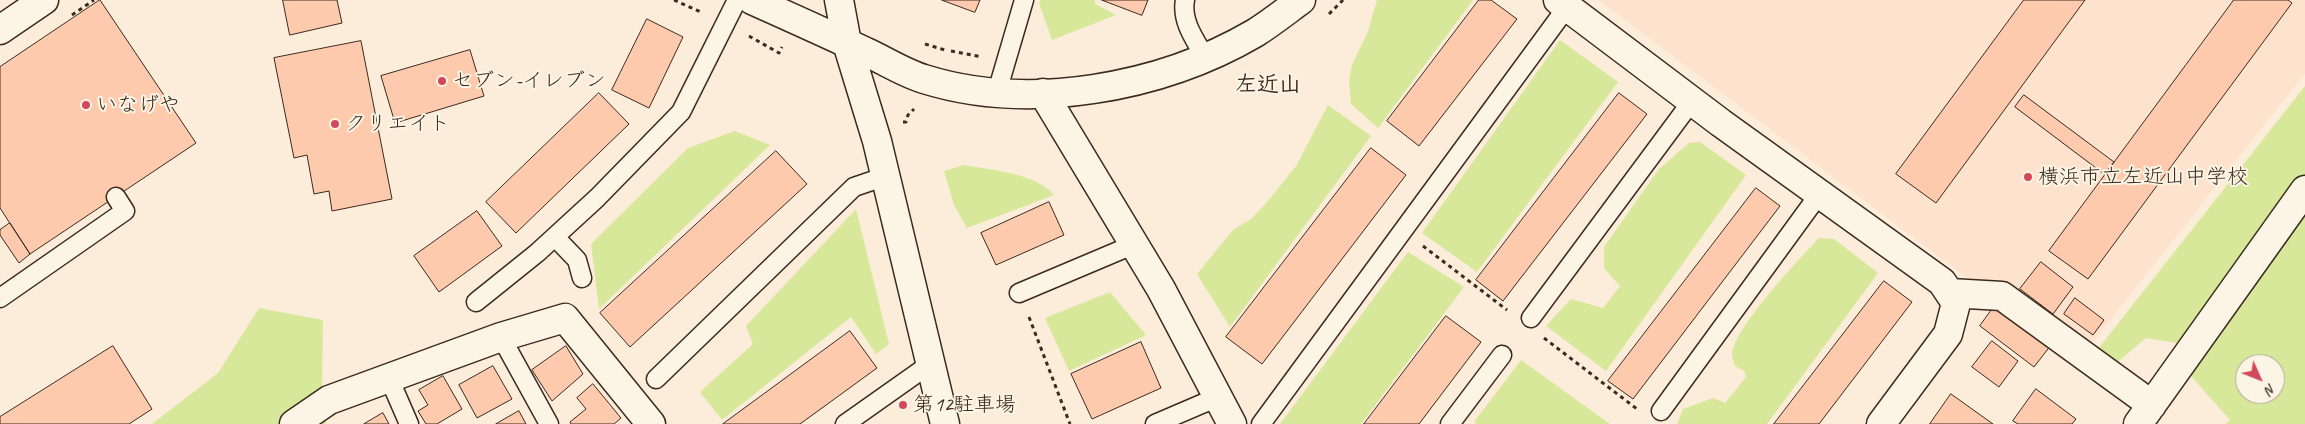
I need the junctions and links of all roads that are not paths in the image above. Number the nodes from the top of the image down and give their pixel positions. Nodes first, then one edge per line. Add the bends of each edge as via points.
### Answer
1 (44, 0) edge
2 (737, 0) edge
3 (752, 0) edge
4 (838, 0) edge
5 (1024, 0) edge
6 (1185, 0) edge
7 (1301, 0) edge
8 (1563, 4) edge
9 (795, 10) edge
10 (0, 30) edge
11 (847, 43) junction
12 (1205, 58) junction
13 (997, 92) junction
14 (1043, 93) junction
15 (1692, 101) junction
16 (886, 176) junction
17 (2305, 190) edge
18 (1820, 193) junction
19 (116, 197) dead end
20 (555, 238) junction
21 (1134, 244) junction
22 (582, 278) dead end
23 (1950, 293) junction
24 (1019, 294) road end
25 (0, 298) edge
26 (476, 302) dead end
27 (1531, 318) dead end
28 (501, 337) junction
29 (1502, 355) dead end
30 (930, 364) junction
31 (389, 378) junction
32 (656, 379) dead end
33 (1218, 398) junction
34 (1661, 411) dead end
35 (2145, 415) edge
36 (941, 422) edge
37 (294, 424) edge
38 (409, 424) edge
39 (549, 424) edge
40 (651, 424) edge
41 (845, 424) edge
42 (1155, 424) edge
43 (1232, 424) edge
44 (1261, 424) edge
45 (1450, 424) edge
46 (1881, 424) edge

1 - 10 street
2 - 20 lane via 681,112
3 - 9 street
4 - 11 street
5 - 13 lane
6 - 12 lane via 1189,31
7 - 12 street via 1255,32
8 - 15 street
8 - 44 lane
9 - 11 street
11 - 13 street via 923,79
11 - 16 street
12 - 14 street via 1154,77 1096,89
13 - 14 street
14 - 21 street
15 - 18 street
15 - 27 lane
16 - 30 street
16 - 32 lane via 854,187
17 - 35 street
18 - 23 street via 1942,282
18 - 34 lane
19 - 25 lane via 125,211
20 - 22 lane via 576,260
20 - 26 lane
21 - 24 lane
21 - 33 street
23 - 35 street via 2002,296
23 - 46 street via 1956,302 1948,334
28 - 31 street
28 - 39 lane
28 - 40 street via 565,318
29 - 45 lane
30 - 36 street
30 - 41 lane
31 - 37 street via 329,400
31 - 38 lane
33 - 42 lane
33 - 43 street

